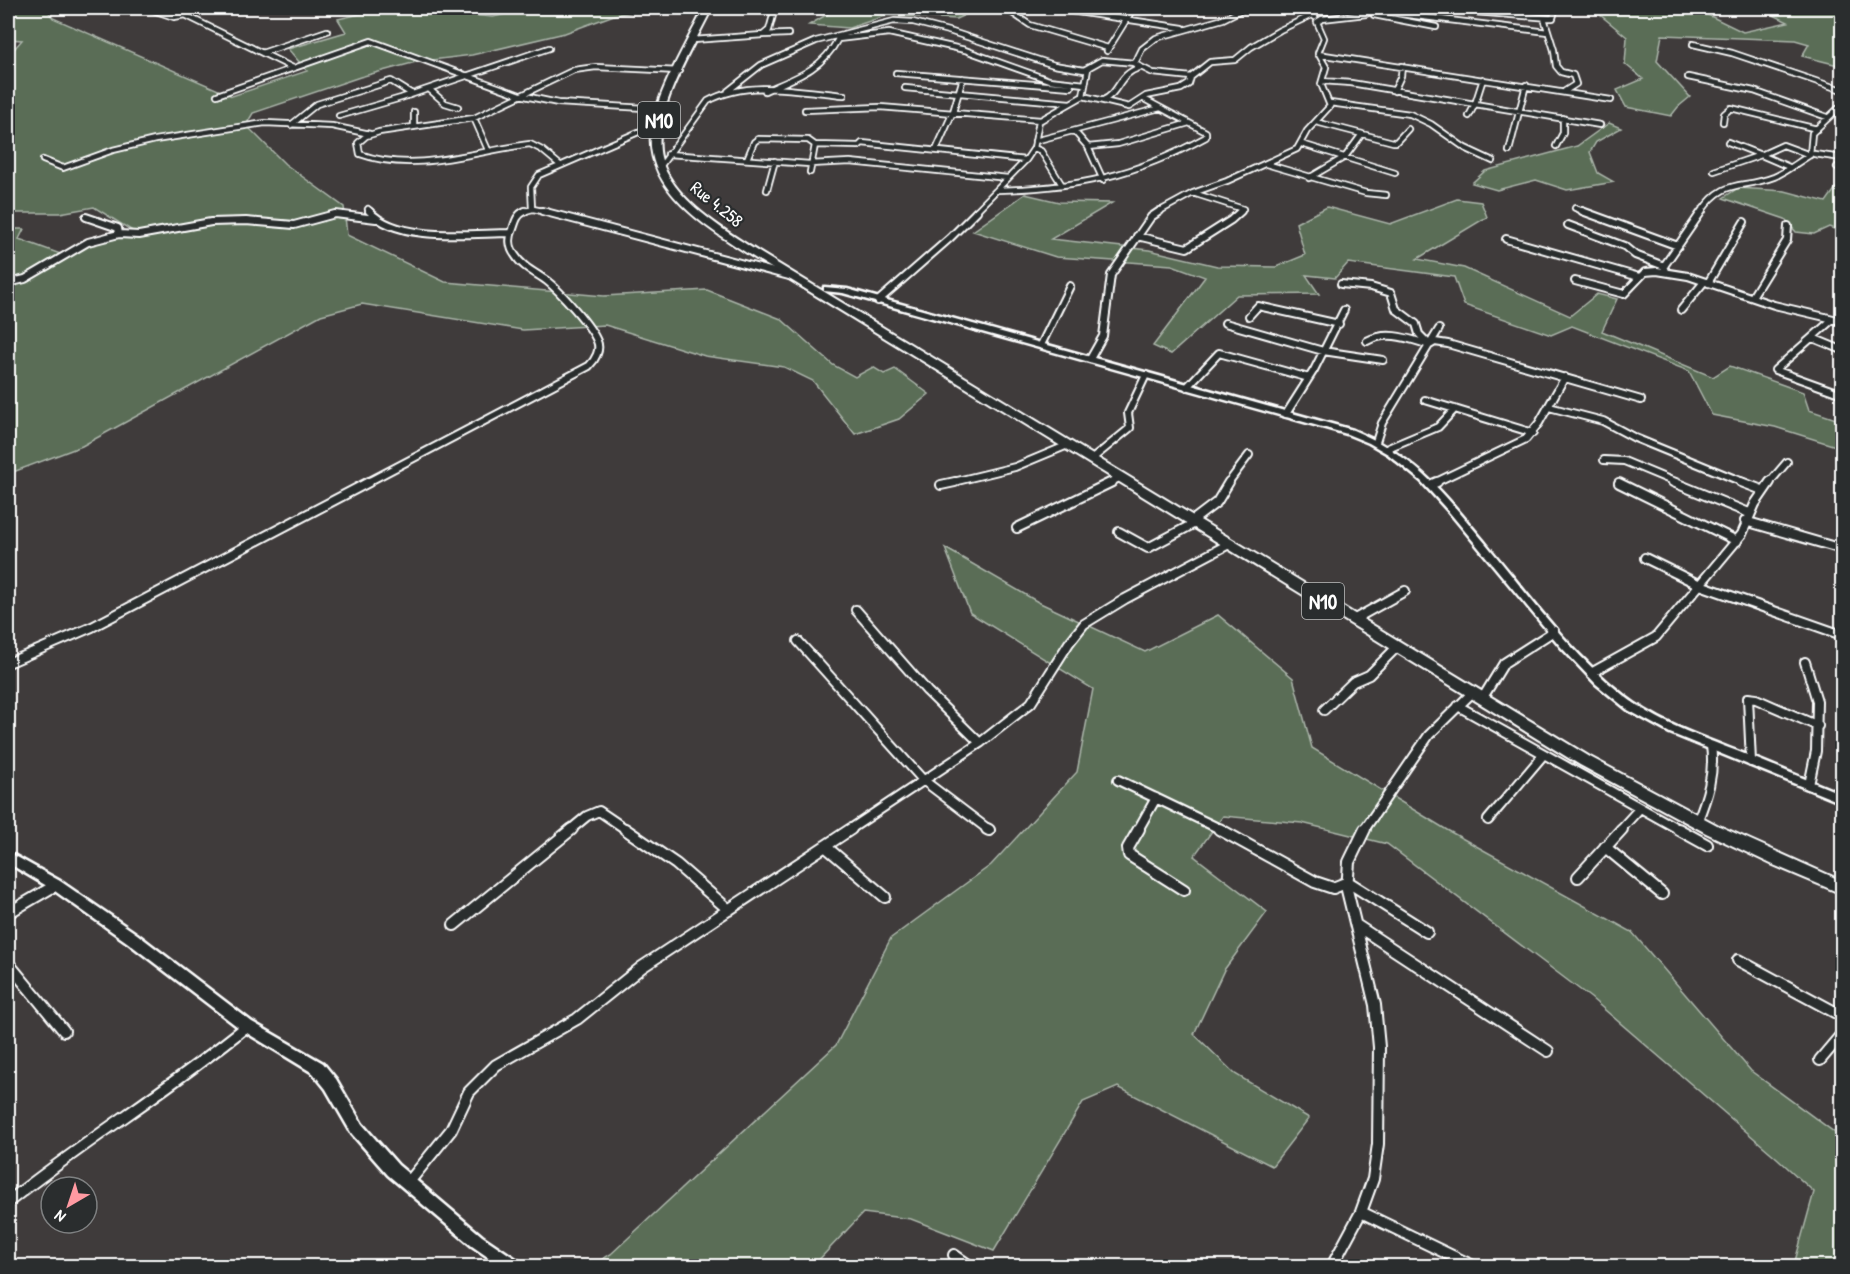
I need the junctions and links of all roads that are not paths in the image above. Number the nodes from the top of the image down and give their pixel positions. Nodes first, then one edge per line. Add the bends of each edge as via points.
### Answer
1 (147, 8) edge
2 (708, 8) edge
3 (774, 8) edge
4 (1005, 8) edge
5 (1052, 8) edge
6 (1245, 8) edge
7 (1304, 8) edge
8 (1427, 8) edge
9 (1486, 8) edge
10 (1133, 9) dead end
11 (1374, 11) edge
12 (1555, 11) dead end
13 (1493, 14) junction
14 (1312, 15) junction
15 (1431, 16) junction
16 (1125, 18) junction
17 (1544, 18) junction
18 (1319, 20) junction
19 (1436, 27) dead end
20 (1188, 29) junction
21 (327, 31) dead end
22 (1548, 32) junction
23 (788, 34) dead end
24 (763, 35) junction
25 (693, 40) junction
26 (1692, 44) dead end
27 (549, 48) dead end
28 (1108, 48) junction
29 (262, 53) junction
30 (1318, 54) junction
31 (1102, 60) junction
32 (1133, 63) junction
33 (1402, 66) junction
34 (293, 68) junction
35 (1139, 68) junction
36 (1088, 69) junction
37 (679, 71) junction
38 (896, 73) dead end
39 (465, 76) junction
40 (1191, 77) junction
41 (1688, 77) dead end
42 (963, 78) junction
43 (1484, 79) junction
44 (1322, 81) junction
45 (1085, 86) junction
46 (1526, 86) junction
47 (429, 88) junction
48 (904, 88) dead end
49 (1842, 90) edge
50 (765, 91) junction
51 (1394, 91) junction
52 (1565, 91) junction
53 (728, 92) junction
54 (959, 92) junction
55 (412, 94) junction
56 (218, 95) dead end
57 (844, 95) dead end
58 (523, 96) junction
59 (1083, 96) junction
60 (1144, 99) junction
61 (1103, 100) junction
62 (1611, 100) dead end
63 (1070, 103) junction
64 (1330, 103) junction
65 (1475, 104) junction
66 (1842, 106) edge
67 (458, 107) dead end
68 (1160, 108) junction
69 (662, 109) junction
70 (805, 110) dead end
71 (1521, 111) junction
72 (414, 112) dead end
73 (953, 112) junction
74 (339, 116) dead end
75 (1469, 116) dead end
76 (1827, 117) junction
77 (474, 118) junction
78 (1563, 118) junction
79 (1041, 120) junction
80 (1316, 122) junction
81 (1582, 122) junction
82 (1723, 122) dead end
83 (1189, 123) junction
84 (657, 124) junction
85 (1600, 124) dead end
86 (291, 125) junction
87 (414, 127) junction
88 (1585, 128) dead end
89 (1408, 129) dead end
90 (1817, 129) junction
91 (1074, 131) junction
92 (372, 134) junction
93 (1362, 134) junction
94 (1728, 142) dead end
95 (1302, 144) junction
96 (815, 145) junction
97 (1034, 145) junction
98 (1556, 146) dead end
99 (1088, 147) junction
100 (488, 150) junction
101 (936, 150) junction
102 (1509, 151) dead end
103 (668, 154) junction
104 (1812, 154) junction
105 (1761, 155) junction
106 (1345, 157) junction
107 (747, 159) junction
108 (43, 160) dead end
109 (1026, 160) junction
110 (1842, 160) edge
111 (775, 161) junction
112 (1493, 161) dead end
113 (810, 164) junction
114 (1266, 164) junction
115 (560, 165) junction
116 (660, 166) junction
117 (1789, 167) junction
118 (1837, 167) dead end
119 (1714, 171) dead end
120 (810, 172) dead end
121 (1395, 173) dead end
122 (1008, 178) junction
123 (1309, 178) junction
124 (1103, 180) junction
125 (1062, 186) junction
126 (767, 190) dead end
127 (997, 190) junction
128 (1193, 193) junction
129 (1386, 195) dead end
130 (1575, 208) dead end
131 (368, 209) dead end
132 (532, 209) junction
133 (86, 217) dead end
134 (376, 219) junction
135 (1744, 222) dead end
136 (1568, 225) dead end
137 (1788, 226) dead end
138 (510, 233) junction
139 (119, 234) junction
140 (1137, 237) junction
141 (1506, 239) dead end
142 (1678, 246) junction
143 (1665, 268) junction
144 (1639, 277) junction
145 (796, 278) junction
146 (1575, 281) dead end
147 (1706, 283) junction
148 (8, 284) edge
149 (1341, 284) dead end
150 (1070, 286) dead end
151 (822, 290) junction
152 (1752, 297) junction
153 (878, 301) junction
154 (1344, 310) dead end
155 (1681, 310) dead end
156 (1249, 316) dead end
157 (1833, 319) junction
158 (1842, 321) edge
159 (1225, 323) dead end
160 (1339, 324) junction
161 (1439, 329) dead end
162 (1813, 338) junction
163 (1367, 341) dead end
164 (1041, 345) junction
165 (1430, 345) junction
166 (1842, 350) edge
167 (1323, 351) junction
168 (1090, 359) junction
169 (1383, 360) dead end
170 (1146, 375) junction
171 (1565, 377) junction
172 (1309, 378) junction
173 (1187, 387) junction
174 (1842, 394) edge
175 (1425, 400) dead end
176 (1641, 400) dead end
177 (1548, 407) junction
178 (1455, 409) junction
179 (1286, 414) junction
180 (1533, 433) junction
181 (1376, 442) junction
182 (1068, 445) junction
183 (1388, 448) junction
184 (1249, 454) dead end
185 (1092, 459) junction
186 (1604, 460) dead end
187 (1787, 462) dead end
188 (1121, 477) junction
189 (1619, 483) dead end
190 (941, 485) dead end
191 (1430, 485) junction
192 (1762, 490) junction
193 (1749, 513) junction
194 (1745, 521) junction
195 (1194, 522) junction
196 (1017, 528) dead end
197 (1119, 532) dead end
198 (1737, 541) junction
199 (1229, 544) junction
200 (1842, 549) edge
201 (1645, 558) dead end
202 (1700, 585) junction
203 (1405, 591) dead end
204 (856, 610) dead end
205 (1353, 620) junction
206 (1554, 631) junction
207 (1842, 635) edge
208 (798, 641) dead end
209 (1397, 646) junction
210 (1805, 662) dead end
211 (8, 663) edge
212 (1591, 673) junction
213 (1477, 696) junction
214 (1458, 706) junction
215 (1324, 710) dead end
216 (1818, 726) junction
217 (980, 742) junction
218 (1711, 746) junction
219 (1544, 754) junction
220 (1751, 762) junction
221 (923, 780) junction
222 (1118, 780) dead end
223 (1809, 785) junction
224 (1156, 798) junction
225 (1842, 799) edge
226 (1640, 808) junction
227 (1488, 820) dead end
228 (1698, 822) junction
229 (989, 830) dead end
230 (1707, 845) dead end
231 (825, 846) junction
232 (1605, 848) junction
233 (8, 857) edge
234 (1578, 877) dead end
235 (1348, 882) junction
236 (56, 885) junction
237 (1842, 888) edge
238 (1184, 890) dead end
239 (1662, 894) dead end
240 (885, 897) dead end
241 (729, 910) junction
242 (8, 913) edge
243 (454, 925) dead end
244 (1356, 925) junction
245 (1426, 932) dead end
246 (1738, 960) dead end
247 (8, 963) edge
248 (1842, 1016) edge
249 (247, 1026) junction
250 (64, 1030) dead end
251 (1842, 1034) edge
252 (1548, 1051) dead end
253 (1820, 1060) dead end
254 (408, 1183) junction
255 (8, 1202) edge
256 (1361, 1212) junction
257 (954, 1255) dead end
258 (514, 1266) edge
259 (970, 1266) edge
260 (1332, 1266) edge
261 (1473, 1266) edge

1 - 29 street via 174,17 184,15
2 - 25 highway, Rue 4.258 / N10
3 - 24 street via 770,30
4 - 28 street via 1030,25
5 - 16 street
6 - 20 street
7 - 14 street
8 - 13 street
8 - 15 street
9 - 13 street
10 - 16 street
11 - 15 street
11 - 18 street
11 - 19 street via 1386,19
12 - 17 street via 1553,18
13 - 17 street
14 - 18 street
14 - 40 street via 1280,30 1235,60 1210,62
15 - 22 street
16 - 20 street
16 - 28 street
17 - 22 street
18 - 30 street via 1324,38
20 - 32 street via 1148,43
21 - 29 street
22 - 52 street via 1556,66 1573,75 1576,84
23 - 24 street
24 - 25 street
25 - 37 highway, Rue 4.258 / N10
26 - 49 street via 1732,53
27 - 39 street
28 - 31 street
29 - 34 street
30 - 33 street
30 - 44 street via 1326,66
31 - 32 street
31 - 36 street
32 - 35 street
33 - 43 street
33 - 51 street
34 - 39 street via 371,41
34 - 56 street
35 - 40 street
35 - 61 street via 1124,76 1111,97
36 - 45 street
36 - 53 street via 1041,63 952,32 903,21 816,41 761,65
37 - 58 street via 596,67 574,70
37 - 69 highway, Rue 4.258 / N10
38 - 42 street
39 - 47 street
39 - 58 street
40 - 60 street via 1189,84
41 - 76 street via 1754,91
42 - 45 street
42 - 54 street
43 - 46 street
43 - 65 street
44 - 51 street
44 - 64 street
45 - 50 street via 1049,80 965,50 889,33 838,39 831,54 812,71
45 - 59 street
46 - 52 street
46 - 71 street
47 - 55 street
47 - 67 street via 445,103
48 - 54 street
50 - 53 street
50 - 57 street
51 - 65 street
52 - 62 street
53 - 103 street via 708,101
54 - 63 street
54 - 73 street
55 - 74 street
55 - 86 street via 391,81 317,104
58 - 69 street via 558,103
58 - 77 street
59 - 61 street
59 - 63 street
60 - 61 street via 1129,107
60 - 68 street
63 - 79 street
64 - 80 street
64 - 112 street via 1410,114
65 - 71 street
65 - 75 street
66 - 76 street
68 - 83 street
68 - 91 street
69 - 84 highway, Rue 4.258 / N10
70 - 73 street via 880,107
71 - 78 street
71 - 102 street
72 - 87 street
73 - 79 street
73 - 101 street
76 - 90 street
77 - 87 street
77 - 100 street
78 - 81 street
78 - 98 street
79 - 97 street
80 - 93 street
80 - 95 street
81 - 85 street
81 - 88 street
82 - 90 street via 1724,114 1731,108
83 - 99 street via 1118,144
83 - 124 street via 1206,132 1206,137 1186,149
84 - 115 street
84 - 116 highway, Rue 4.258 / N10 via 654,143
86 - 92 street via 332,126
86 - 108 street via 265,123 154,140 63,168
87 - 92 street
89 - 93 street via 1396,142
90 - 104 street via 1812,132
91 - 97 street
91 - 99 street
92 - 100 street via 361,138 357,147 360,154 377,160 431,160
93 - 106 street
94 - 105 street
95 - 106 street
95 - 114 street
96 - 101 street via 859,146 862,142
96 - 107 street via 805,139 762,138 754,142
96 - 113 street
97 - 109 street
97 - 125 street
99 - 124 street
100 - 115 street via 534,144
101 - 109 street
103 - 107 street
103 - 116 street
104 - 105 street via 1783,145
104 - 110 street
104 - 117 street
105 - 117 street
105 - 119 street
106 - 121 street
106 - 123 street
107 - 111 street
109 - 122 street
110 - 118 street
111 - 113 street
111 - 126 street
113 - 120 street
113 - 122 street via 850,162
114 - 123 street
114 - 128 street
115 - 132 street via 532,181
116 - 145 highway, Rue 4.258 / N10 via 671,187 701,217
117 - 142 street via 1773,177 1724,188 1712,197
122 - 127 street
123 - 129 street
124 - 125 street
125 - 127 street
127 - 153 street via 950,238
128 - 140 street via 1151,217
128 - 140 street via 1243,210 1187,248
130 - 142 street
131 - 134 street
132 - 138 street via 518,216
132 - 145 street
133 - 139 street via 118,228
134 - 138 street via 418,232
134 - 139 street via 335,214 294,225 211,222 149,234
135 - 147 street
136 - 143 street via 1624,246
137 - 152 street via 1787,240
138 - 211 street via 509,243 519,261 555,288 597,341 596,356 589,366 92,627
139 - 148 street via 88,242 25,279
140 - 168 street via 1111,275 1103,336
141 - 144 street
142 - 143 street
143 - 144 street
143 - 147 street
144 - 146 street via 1624,294
145 - 151 highway, Rue 4.258 / N10
147 - 152 street
147 - 155 street
149 - 165 street via 1391,293 1396,309 1416,324 1419,334
150 - 164 street
151 - 153 main road via 844,291
151 - 182 highway, N10
152 - 157 street
153 - 164 main road
154 - 160 street
156 - 160 street via 1258,306
157 - 158 street
157 - 162 street
159 - 167 street
160 - 167 street
161 - 165 street
162 - 166 street
162 - 174 street via 1775,370
163 - 165 street via 1385,334
164 - 168 main road
165 - 171 street via 1448,344
165 - 181 street via 1382,423
167 - 169 street
167 - 172 street
168 - 170 main road
170 - 173 main road
170 - 185 street via 1128,413 1130,428
171 - 176 street
171 - 177 street
172 - 173 street via 1219,353
172 - 179 street
173 - 179 main road
175 - 178 street
177 - 180 street
177 - 192 street via 1598,419
178 - 180 street
178 - 183 street via 1438,427
179 - 181 main road
180 - 191 street
181 - 183 main road
182 - 185 highway, N10
182 - 190 street via 1015,467
183 - 191 main road
184 - 195 street via 1217,502
185 - 188 highway, N10
186 - 193 street via 1624,461
187 - 192 street
188 - 195 highway, N10
188 - 196 street
189 - 198 street
191 - 206 main road
192 - 193 street
193 - 194 street
194 - 198 street
194 - 200 street
195 - 197 street via 1148,548
195 - 199 highway, N10
198 - 202 street
199 - 205 highway, N10
199 - 217 street via 1084,624 1031,703
201 - 202 street
202 - 207 street
202 - 212 street via 1656,637
203 - 205 street
204 - 217 street via 927,691
205 - 209 highway, N10
206 - 212 main road
206 - 213 street via 1504,663
208 - 221 street
209 - 213 highway, N10
209 - 215 street via 1369,675 1353,682
210 - 216 street via 1817,701
212 - 218 main road via 1642,714
213 - 214 street
213 - 228 highway, N10 via 1585,762
214 - 219 street
214 - 235 street via 1429,735 1361,834 1349,862
216 - 220 street via 1748,698
216 - 223 street
217 - 221 street
218 - 220 main road
218 - 228 street via 1713,758
219 - 226 street
219 - 227 street
220 - 223 main road
221 - 229 street
221 - 231 street
222 - 224 street
223 - 225 main road
224 - 235 street via 1315,882 1333,888
224 - 238 street via 1128,848 1129,855
226 - 230 street
226 - 232 street
228 - 237 highway, N10
231 - 240 street
231 - 241 street
232 - 234 street
232 - 239 street
233 - 236 main road
235 - 244 street
235 - 245 street
236 - 242 street
236 - 249 main road
241 - 243 street via 676,864 599,811 587,816
241 - 254 street via 632,974 577,1019 481,1077 469,1092 451,1130
244 - 252 street
244 - 256 street via 1375,1005 1379,1047 1378,1144 1373,1179
246 - 248 street
247 - 250 street
249 - 254 main road via 318,1068 357,1129
249 - 255 street via 204,1063 53,1165
251 - 253 street
254 - 258 main road via 477,1241
256 - 260 street
256 - 261 street
257 - 259 street

